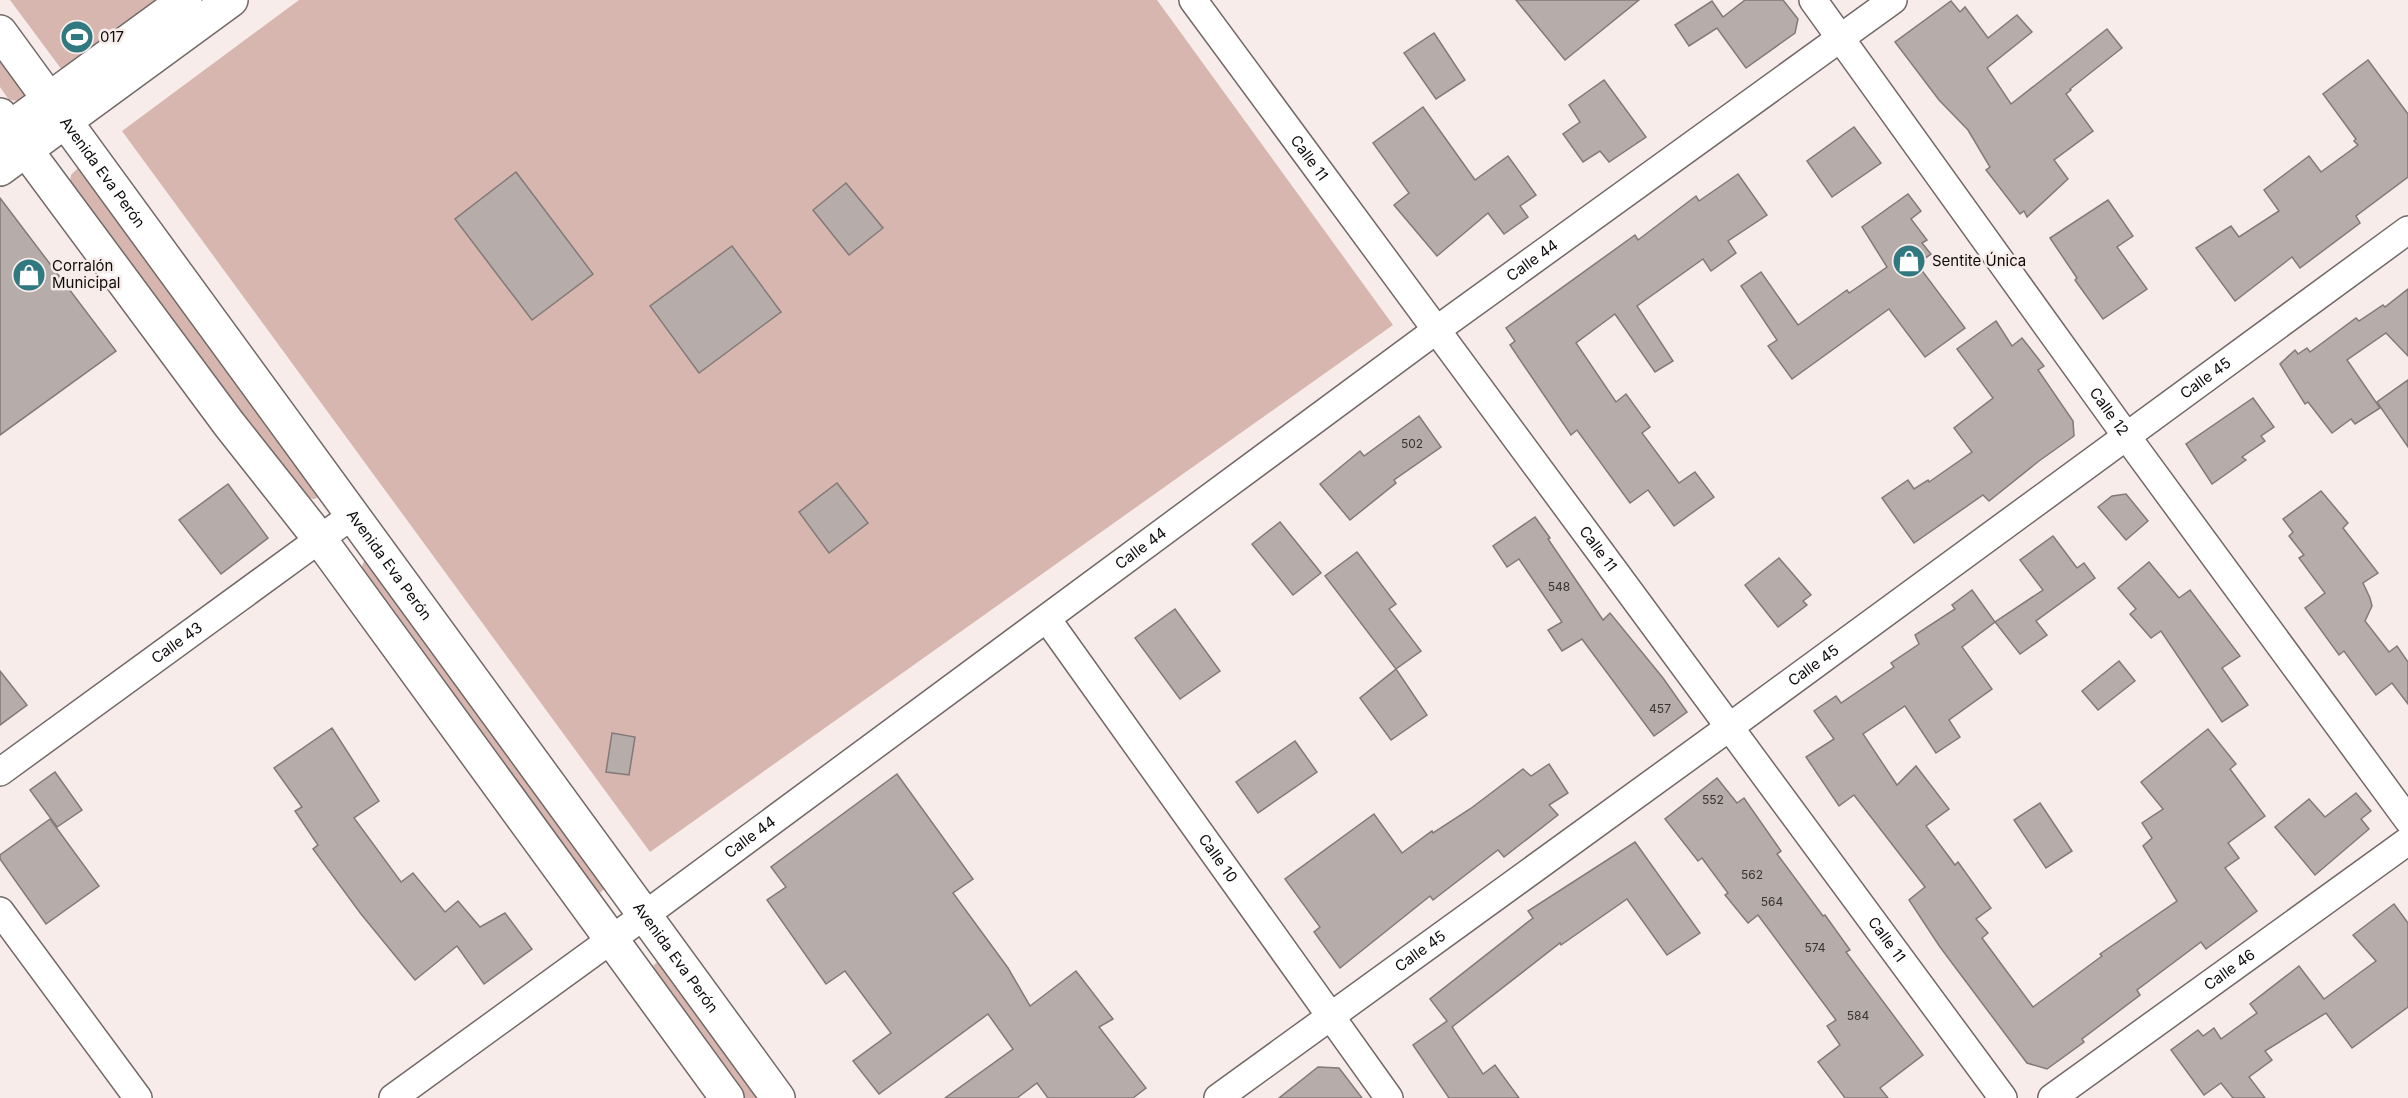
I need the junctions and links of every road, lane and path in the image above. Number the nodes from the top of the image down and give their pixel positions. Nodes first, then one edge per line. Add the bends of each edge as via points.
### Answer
1 (185, 0) edge
2 (231, 0) edge
3 (1193, 0) edge
4 (1813, 0) edge
5 (1893, 0) edge
6 (0, 32) edge
7 (1841, 38) junction
8 (58, 110) junction
9 (9, 132) edge
10 (0, 169) edge
11 (2408, 230) edge
12 (1435, 331) junction
13 (2127, 437) junction
14 (354, 514) junction
15 (319, 538) junction
16 (1047, 619) junction
17 (1731, 726) junction
18 (0, 771) edge
19 (2408, 820) edge
20 (2408, 842) edge
21 (0, 911) edge
22 (645, 915) junction
23 (611, 938) junction
24 (1330, 1017) junction
25 (138, 1098) edge
26 (393, 1098) edge
27 (727, 1098) edge
28 (778, 1098) edge
29 (1218, 1098) edge
30 (1389, 1098) edge
31 (2003, 1098) edge
32 (2052, 1098) edge

1 - 8 main road
2 - 8 main road
3 - 12 street, Calle 11
4 - 7 street, Calle 12
5 - 7 street, Calle 44
6 - 8 main road, Avenida Eva Perón
7 - 12 street, Calle 44
7 - 13 street, Calle 12
8 - 9 main road
8 - 14 main road, Avenida Eva Perón
9 - 10 main road
9 - 15 main road
11 - 13 street, Calle 45
12 - 16 street, Calle 44
12 - 17 street, Calle 11
13 - 17 street, Calle 45
13 - 19 street, Calle 12
14 - 15 street, Calle 43
14 - 22 main road, Avenida Eva Perón
15 - 18 street, Calle 43
15 - 23 main road
16 - 22 street, Calle 44
16 - 24 street, Calle 10
17 - 24 street, Calle 45
17 - 31 street, Calle 11
20 - 32 street, Calle 46
21 - 25 street
22 - 23 street, Calle 44
22 - 28 main road, Avenida Eva Perón
23 - 26 street, Calle 44
23 - 27 main road
24 - 29 street, Calle 45
24 - 30 street, Calle 10

